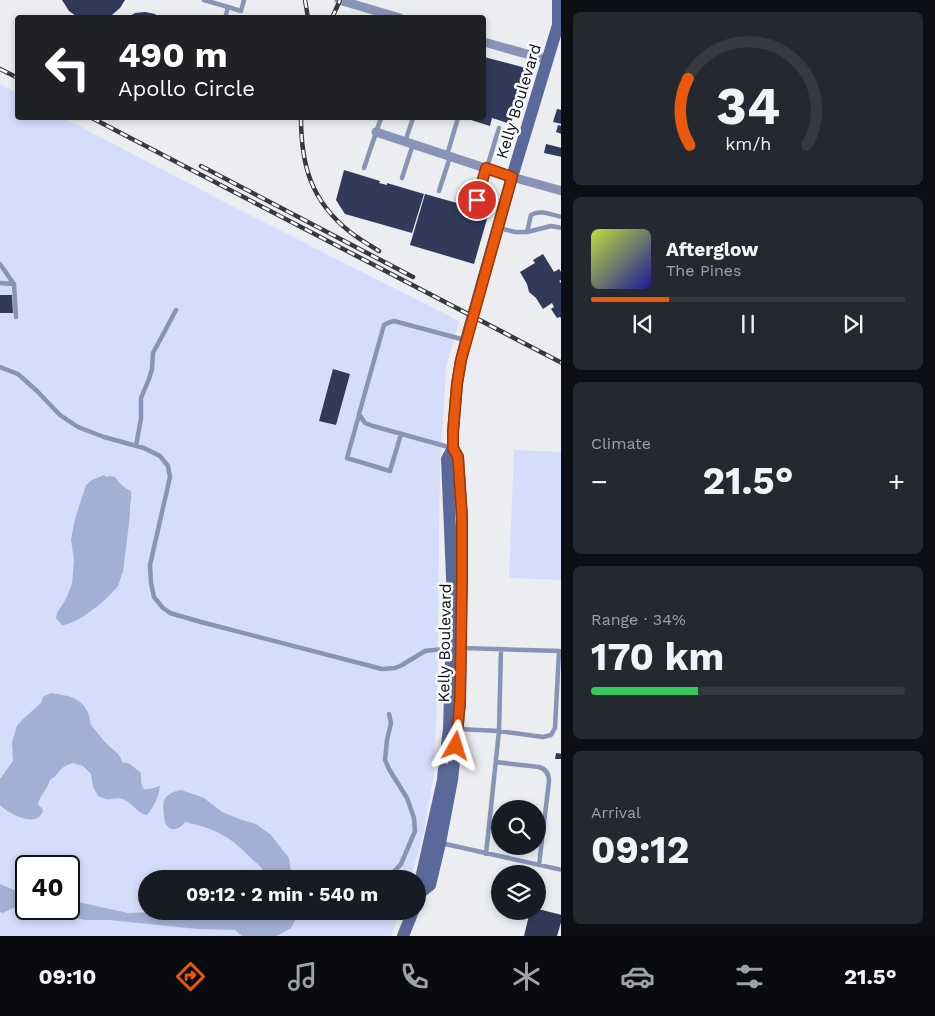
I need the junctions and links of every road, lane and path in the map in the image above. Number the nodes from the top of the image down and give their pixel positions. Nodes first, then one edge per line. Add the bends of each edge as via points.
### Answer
1 (204, 0) edge
2 (244, 0) edge
3 (339, 0) edge
4 (558, 0) edge
5 (228, 7) junction
6 (226, 15) edge
7 (390, 15) edge
8 (560, 24) edge
9 (486, 43) edge
10 (548, 60) junction
11 (380, 120) edge
12 (412, 120) edge
13 (457, 120) edge
14 (499, 128) dead end
15 (376, 132) junction
16 (409, 143) junction
17 (448, 156) junction
18 (364, 168) dead end
19 (486, 168) junction
20 (512, 177) junction
21 (402, 178) dead end
22 (439, 191) dead end
23 (561, 191) edge
24 (477, 200) dead end
25 (561, 217) edge
26 (498, 227) junction
27 (561, 228) edge
28 (527, 232) junction
29 (0, 264) edge
30 (0, 282) edge
31 (14, 284) junction
32 (176, 310) dead end
33 (16, 317) dead end
34 (466, 340) junction
35 (0, 367) edge
36 (359, 414) junction
37 (401, 434) junction
38 (136, 446) junction
39 (453, 448) junction
40 (456, 648) junction
41 (500, 649) junction
42 (560, 651) edge
43 (389, 714) dead end
44 (458, 729) junction
45 (499, 731) junction
46 (496, 762) junction
47 (440, 843) junction
48 (486, 854) junction
49 (539, 865) joint
50 (546, 867) edge
51 (396, 870) edge
52 (423, 870) edge
53 (561, 870) edge
54 (426, 890) edge
55 (409, 920) edge
56 (403, 936) edge

1 - 5 lane
2 - 5 lane via 241,10
3 - 7 street
4 - 8 street, Kelly Boulevard
5 - 6 lane
8 - 10 street, Kelly Boulevard
9 - 10 street
10 - 20 street, Kelly Boulevard
11 - 15 lane
12 - 16 lane
13 - 17 lane
14 - 19 lane
15 - 16 street
15 - 18 lane
16 - 17 street
16 - 21 lane
17 - 19 street
17 - 22 lane
19 - 20 street
19 - 24 lane
20 - 23 street
20 - 26 street, Kelly Boulevard
25 - 28 lane via 534,212
26 - 28 lane
26 - 34 street, Kelly Boulevard
27 - 28 lane via 551,226
29 - 31 lane
30 - 31 lane
31 - 33 lane
32 - 38 lane via 153,353 152,370 141,398
34 - 36 lane via 394,321 384,325
34 - 39 street, Kelly Boulevard via 457,384
35 - 38 lane via 18,374 60,415 78,427
36 - 37 lane via 365,423
36 - 37 lane via 346,458 390,470
37 - 39 lane
38 - 40 lane via 160,456 168,466 170,477 150,565 154,597 162,608 201,622 382,669 395,668 425,651
39 - 40 street, Kelly Boulevard via 458,457 462,518
40 - 41 lane
40 - 44 street, Kelly Boulevard via 460,702
40 - 52 street, Kelly Boulevard via 443,780
41 - 42 lane
41 - 45 lane
42 - 45 lane via 555,728 551,735 542,737
43 - 51 lane via 385,760 414,818 414,831 402,864
44 - 45 lane
44 - 47 street, Kelly Boulevard
45 - 46 lane
46 - 48 lane
46 - 49 lane via 539,767 549,777
47 - 48 lane
47 - 54 street, Kelly Boulevard
48 - 49 lane
50 - 53 lane
55 - 56 street

